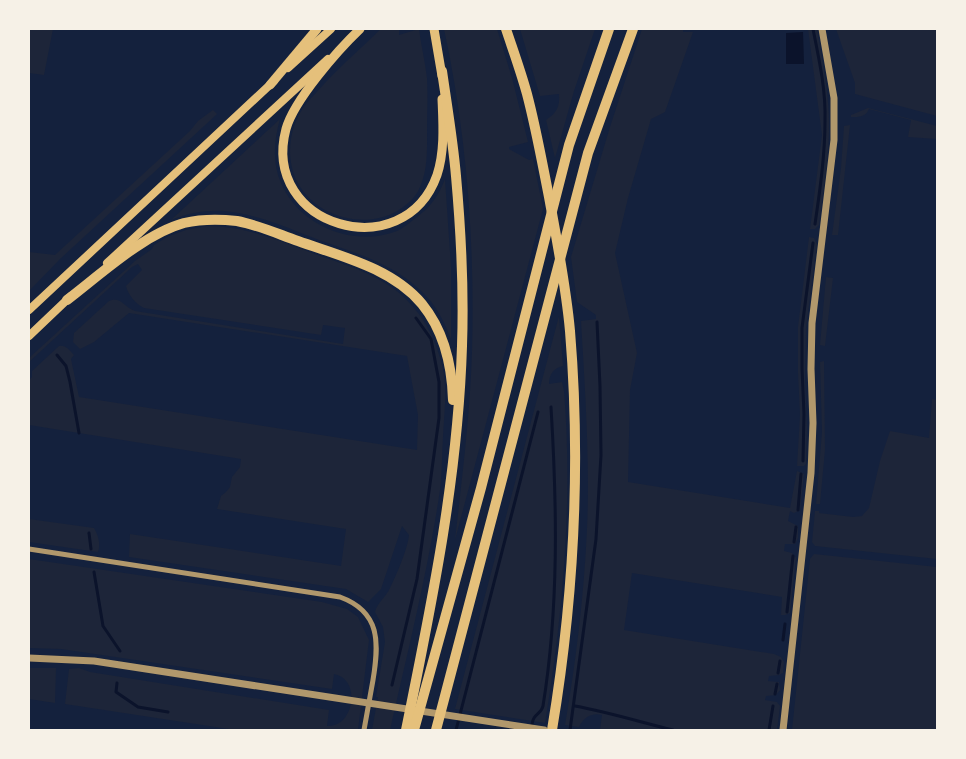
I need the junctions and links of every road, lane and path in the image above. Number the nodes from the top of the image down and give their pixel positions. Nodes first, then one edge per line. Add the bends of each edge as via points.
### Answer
1 (317, 29) edge
2 (331, 29) edge
3 (360, 29) edge
4 (434, 29) edge
5 (506, 29) edge
6 (609, 29) edge
7 (633, 29) edge
8 (822, 29) edge
9 (348, 40) junction
10 (442, 71) junction
11 (270, 85) junction
12 (67, 300) junction
13 (29, 310) edge
14 (29, 336) edge
15 (455, 449) junction
16 (29, 549) edge
17 (29, 658) edge
18 (364, 730) edge
19 (406, 730) edge
20 (414, 730) edge
21 (436, 730) edge
22 (544, 730) edge
23 (552, 730) edge
24 (783, 730) edge

1 - 11 main road
2 - 11 main road
3 - 9 main road
4 - 10 main road
5 - 23 highway via 538,138 570,331 575,435 573,537 565,648
6 - 20 highway via 569,145
7 - 21 highway via 588,153
8 - 24 street via 834,98 834,140 811,337 811,473
9 - 10 main road via 297,104 286,128 284,144 286,171 297,196 309,209 333,223 368,228 386,225 419,204 430,189 437,175 442,142
9 - 12 main road
10 - 15 highway via 456,174 461,247 462,345
11 - 13 main road
12 - 14 main road
12 - 15 highway via 146,240 166,229 193,221 239,222 362,264 405,289 420,302 436,326 445,345 453,388
15 - 19 highway via 440,562
16 - 18 street via 351,601 371,619 378,646
17 - 22 street via 94,661

